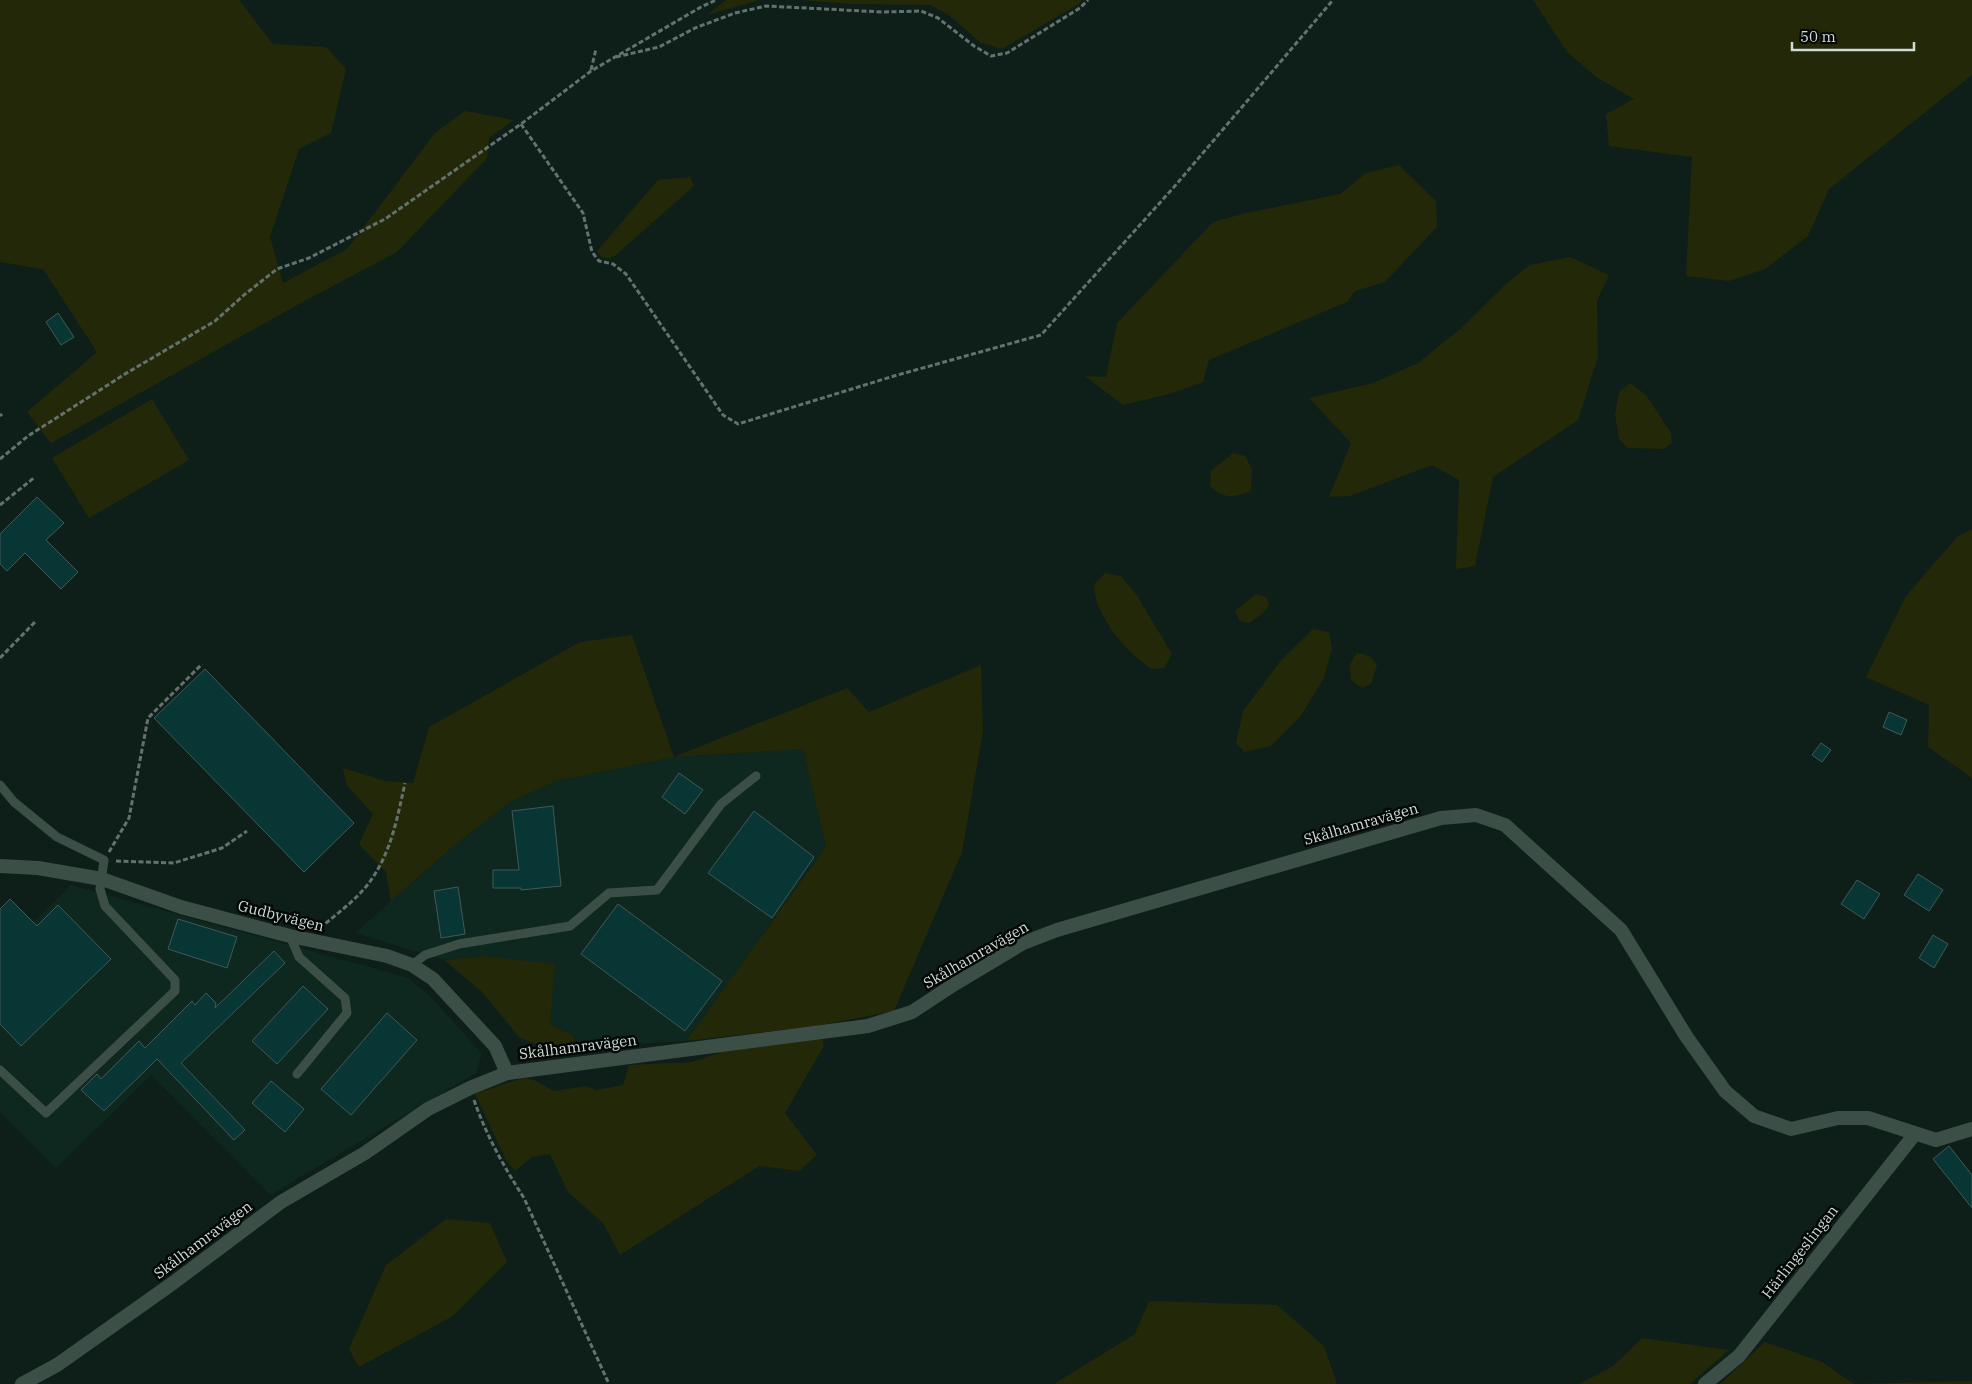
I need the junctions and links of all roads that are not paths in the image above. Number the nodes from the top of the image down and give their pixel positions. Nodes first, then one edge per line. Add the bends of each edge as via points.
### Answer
1 (756, 776) dead end
2 (0, 785) edge
3 (0, 866) edge
4 (102, 879) junction
5 (290, 936) junction
6 (412, 965) junction
7 (0, 1070) edge
8 (507, 1073) junction
9 (297, 1074) dead end
10 (1972, 1128) edge
11 (1915, 1134) junction
12 (22, 1384) edge
13 (1705, 1384) edge

1 - 6 lane via 721,804 657,890 609,893 570,926 459,944 425,954
2 - 4 lane via 14,802 58,837 104,860
3 - 4 street, Gudbyvägen via 38,868
4 - 5 street, Gudbyvägen via 181,907
4 - 7 lane via 100,889 105,906 175,980 175,991 46,1113
5 - 6 street, Gudbyvägen via 387,956
5 - 9 lane via 299,957 345,998 347,1013
6 - 8 street, Gudbyvägen via 433,979 495,1046
8 - 11 street, Skålhamravägen via 868,1026 912,1012 1023,943 1056,930 1441,818 1476,815 1504,825 1620,930 1686,1036 1725,1091 1754,1116 1791,1129 1838,1118 1868,1118
8 - 12 street, Skålhamravägen via 428,1109 365,1153 281,1202 57,1366
10 - 11 street, Skålhamravägen via 1936,1140
11 - 13 street, Härlingeslingan via 1739,1356

